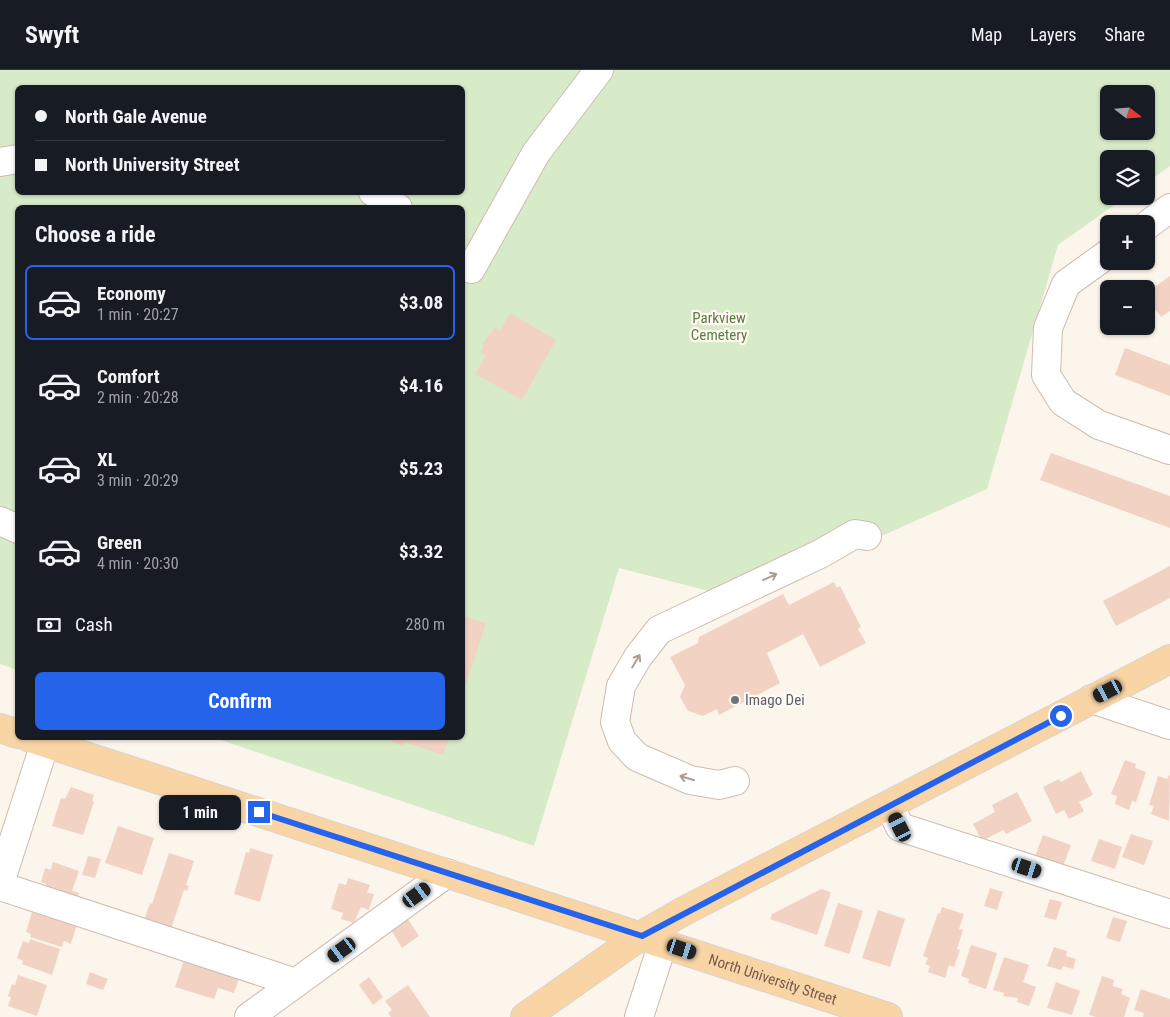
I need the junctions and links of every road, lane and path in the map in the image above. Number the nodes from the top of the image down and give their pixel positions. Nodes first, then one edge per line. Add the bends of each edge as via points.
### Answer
1 (600, 70) edge
2 (15, 160) edge
3 (0, 162) edge
4 (378, 195) edge
5 (393, 205) edge
6 (1170, 208) edge
7 (1155, 219) edge
8 (1100, 259) edge
9 (465, 270) edge
10 (1170, 450) edge
11 (0, 521) edge
12 (15, 528) edge
13 (867, 536) dead end
14 (1170, 659) edge
15 (1092, 699) junction
16 (1170, 725) edge
17 (15, 740) edge
18 (38, 740) edge
19 (735, 781) dead end
20 (889, 805) junction
21 (447, 873) junction
22 (0, 885) edge
23 (1170, 914) edge
24 (652, 939) junction
25 (296, 983) junction
26 (249, 1017) edge
27 (525, 1017) edge
28 (639, 1017) edge
29 (888, 1017) edge

1 - 9 street via 536,153
2 - 3 street
4 - 5 street
6 - 7 street
8 - 10 street via 1066,284 1048,328 1046,374 1063,402 1099,425
11 - 12 street
19 -> 13 street via 719,785 690,780 637,758 622,741 615,722 622,686 638,657 659,630 820,554 855,534
14 - 15 main road
15 - 16 street
15 - 20 main road
17 - 22 street
18 - 21 main road, North University Street
20 - 23 street via 900,827
20 - 24 main road
21 - 24 main road, North University Street
21 - 25 street
22 - 25 street
24 - 27 main road
24 - 28 street
24 - 29 main road, North University Street
25 - 26 street

